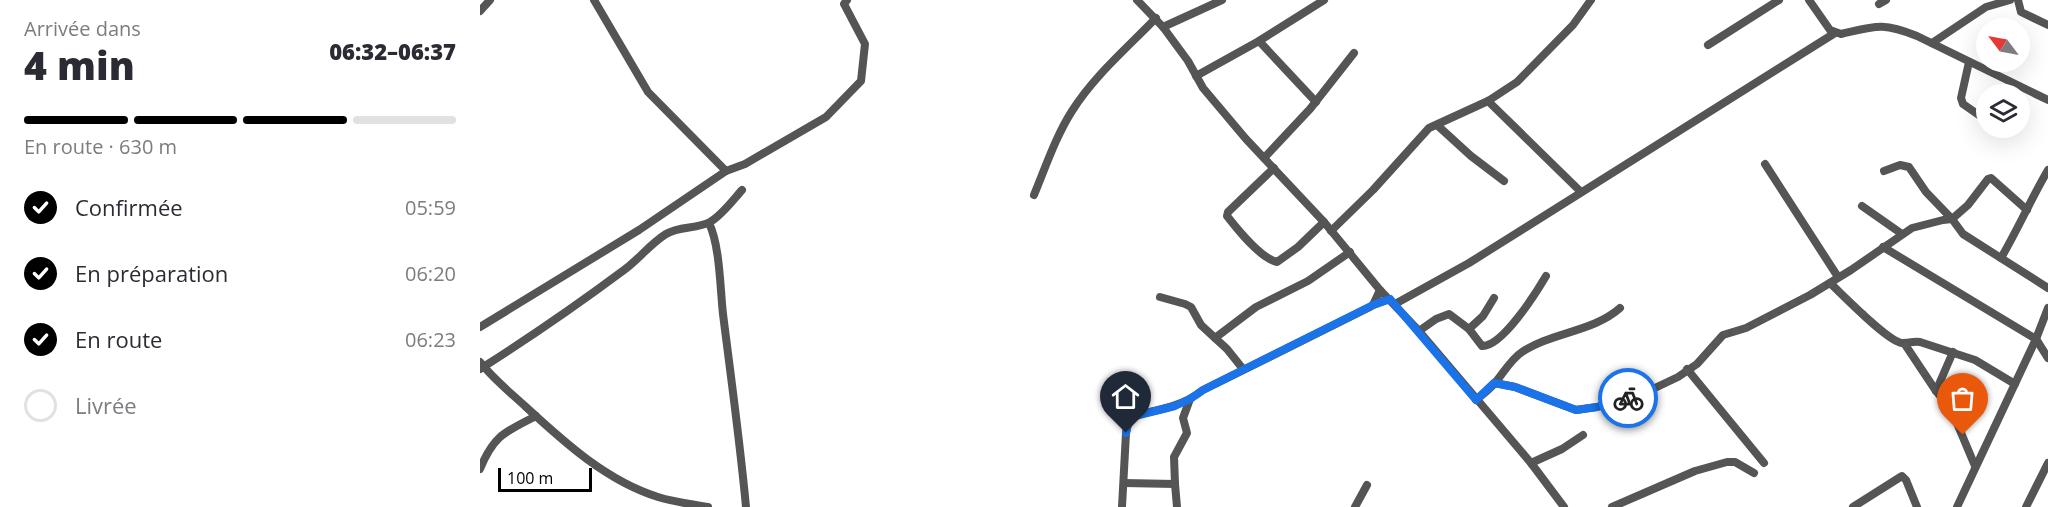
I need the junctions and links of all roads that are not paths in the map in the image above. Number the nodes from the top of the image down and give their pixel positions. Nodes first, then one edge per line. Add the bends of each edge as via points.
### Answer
1 (490, 0) edge
2 (594, 0) edge
3 (847, 0) edge
4 (1137, 0) edge
5 (1222, 0) edge
6 (1324, 0) edge
7 (1592, 0) edge
8 (1779, 0) edge
9 (1809, 0) edge
10 (2010, 0) edge
11 (2018, 0) edge
12 (480, 11) edge
13 (1156, 18) junction
14 (2048, 25) edge
15 (1163, 27) junction
16 (1835, 33) junction
17 (1259, 41) junction
18 (1932, 43) junction
19 (1708, 45) dead end
20 (1354, 53) dead end
21 (1969, 62) junction
22 (1196, 76) junction
23 (2048, 100) edge
24 (1488, 101) junction
25 (1316, 102) junction
26 (1976, 113) edge
27 (1437, 125) junction
28 (1264, 158) junction
29 (1765, 164) dead end
30 (1274, 168) junction
31 (2048, 170) edge
32 (726, 171) junction
33 (1884, 171) dead end
34 (1504, 181) dead end
35 (742, 190) dead end
36 (1581, 192) junction
37 (1034, 195) dead end
38 (1862, 206) dead end
39 (2027, 210) junction
40 (1952, 219) junction
41 (1324, 222) junction
42 (709, 223) junction
43 (1331, 231) junction
44 (1902, 234) junction
45 (1883, 247) junction
46 (1350, 252) junction
47 (2001, 258) junction
48 (1546, 276) dead end
49 (1838, 278) junction
50 (1830, 283) junction
51 (2048, 288) edge
52 (1380, 290) junction
53 (1160, 297) dead end
54 (1494, 298) dead end
55 (1392, 302) junction
56 (1373, 305) junction
57 (1620, 308) dead end
58 (2048, 308) edge
59 (480, 327) edge
60 (1469, 329) junction
61 (1419, 331) junction
62 (1215, 338) junction
63 (2036, 339) junction
64 (1904, 343) junction
65 (1953, 352) junction
66 (2048, 358) edge
67 (481, 366) edge
68 (1243, 369) junction
69 (1687, 369) junction
70 (1494, 383) junction
71 (2015, 384) junction
72 (1936, 391) junction
73 (1190, 399) junction
74 (1476, 400) junction
75 (536, 416) junction
76 (1583, 435) dead end
77 (1531, 463) junction
78 (2048, 463) edge
79 (1764, 464) dead end
80 (1975, 466) junction
81 (480, 469) edge
82 (1754, 473) dead end
83 (1124, 483) junction
84 (1175, 484) junction
85 (1367, 485) dead end
86 (708, 507) edge
87 (746, 507) edge
88 (1122, 507) edge
89 (1177, 507) edge
90 (1355, 507) edge
91 (1564, 507) edge
92 (1612, 507) edge
93 (1853, 507) edge
94 (1917, 507) edge
95 (1957, 507) edge
96 (2026, 507) edge

1 - 12 street
2 - 32 street via 648,92
3 - 32 street via 844,4 865,44 861,81 826,117
4 - 13 street
5 - 15 street
6 - 17 street
7 - 24 street via 1574,25 1528,71
8 - 19 street
9 - 16 street
10 - 18 street via 1986,8
11 - 14 street via 2021,12
13 - 15 street
13 - 37 street via 1072,111
15 - 22 street
16 - 18 street via 1881,25
16 - 36 street
17 - 22 street
17 - 25 street
18 - 21 street
20 - 25 street
21 - 23 street
21 - 26 street via 1961,98
22 - 28 street
24 - 27 street
24 - 36 street
25 - 28 street
27 - 34 street
27 - 43 street via 1419,138
28 - 30 street
29 - 49 street
30 - 41 street
30 - 41 street via 1227,212 1237,229 1265,257 1276,262
31 - 39 street
32 - 59 street via 639,230
33 - 40 street via 1900,165 1909,167
35 - 42 street
36 - 55 street via 1469,263
38 - 44 street
39 - 40 street via 1991,178
39 - 47 street
40 - 44 street
40 - 47 street via 1963,234
41 - 43 street
42 - 67 street via 666,234 596,291
42 - 87 street via 716,240
43 - 46 street
44 - 45 street
45 - 49 street
45 - 63 street
46 - 52 street
46 - 62 street via 1308,281 1256,307
47 - 51 street
48 - 60 street via 1523,311 1495,340 1482,346
49 - 50 street
50 - 64 street via 1890,338
50 - 69 street via 1746,328 1723,335
52 - 55 street
52 - 56 street
53 - 62 street via 1191,308 1200,325
54 - 60 street
55 - 56 street
55 - 61 street
56 - 68 street
57 - 70 street via 1605,318 1521,352
58 - 63 street
60 - 61 street via 1446,314
61 - 74 street
62 - 68 street
63 - 66 street
63 - 71 street
64 - 65 street via 1920,342
64 - 72 street
65 - 71 street
65 - 72 street
67 - 75 street
68 - 73 street
69 - 70 street via 1638,396 1576,410
69 - 79 street
70 - 74 street
71 - 80 street
72 - 80 street via 1951,409
73 - 83 street via 1131,418 1126,433
73 - 84 street via 1183,418 1187,433 1174,457
74 - 77 street
75 - 81 street via 495,441
75 - 86 street via 586,459 620,480 659,497
76 - 77 street
77 - 91 street
78 - 96 street
80 - 95 street
82 - 92 street via 1735,462 1727,462 1695,471
83 - 84 street
83 - 88 street
84 - 89 street
85 - 90 street
93 - 94 street via 1902,476

